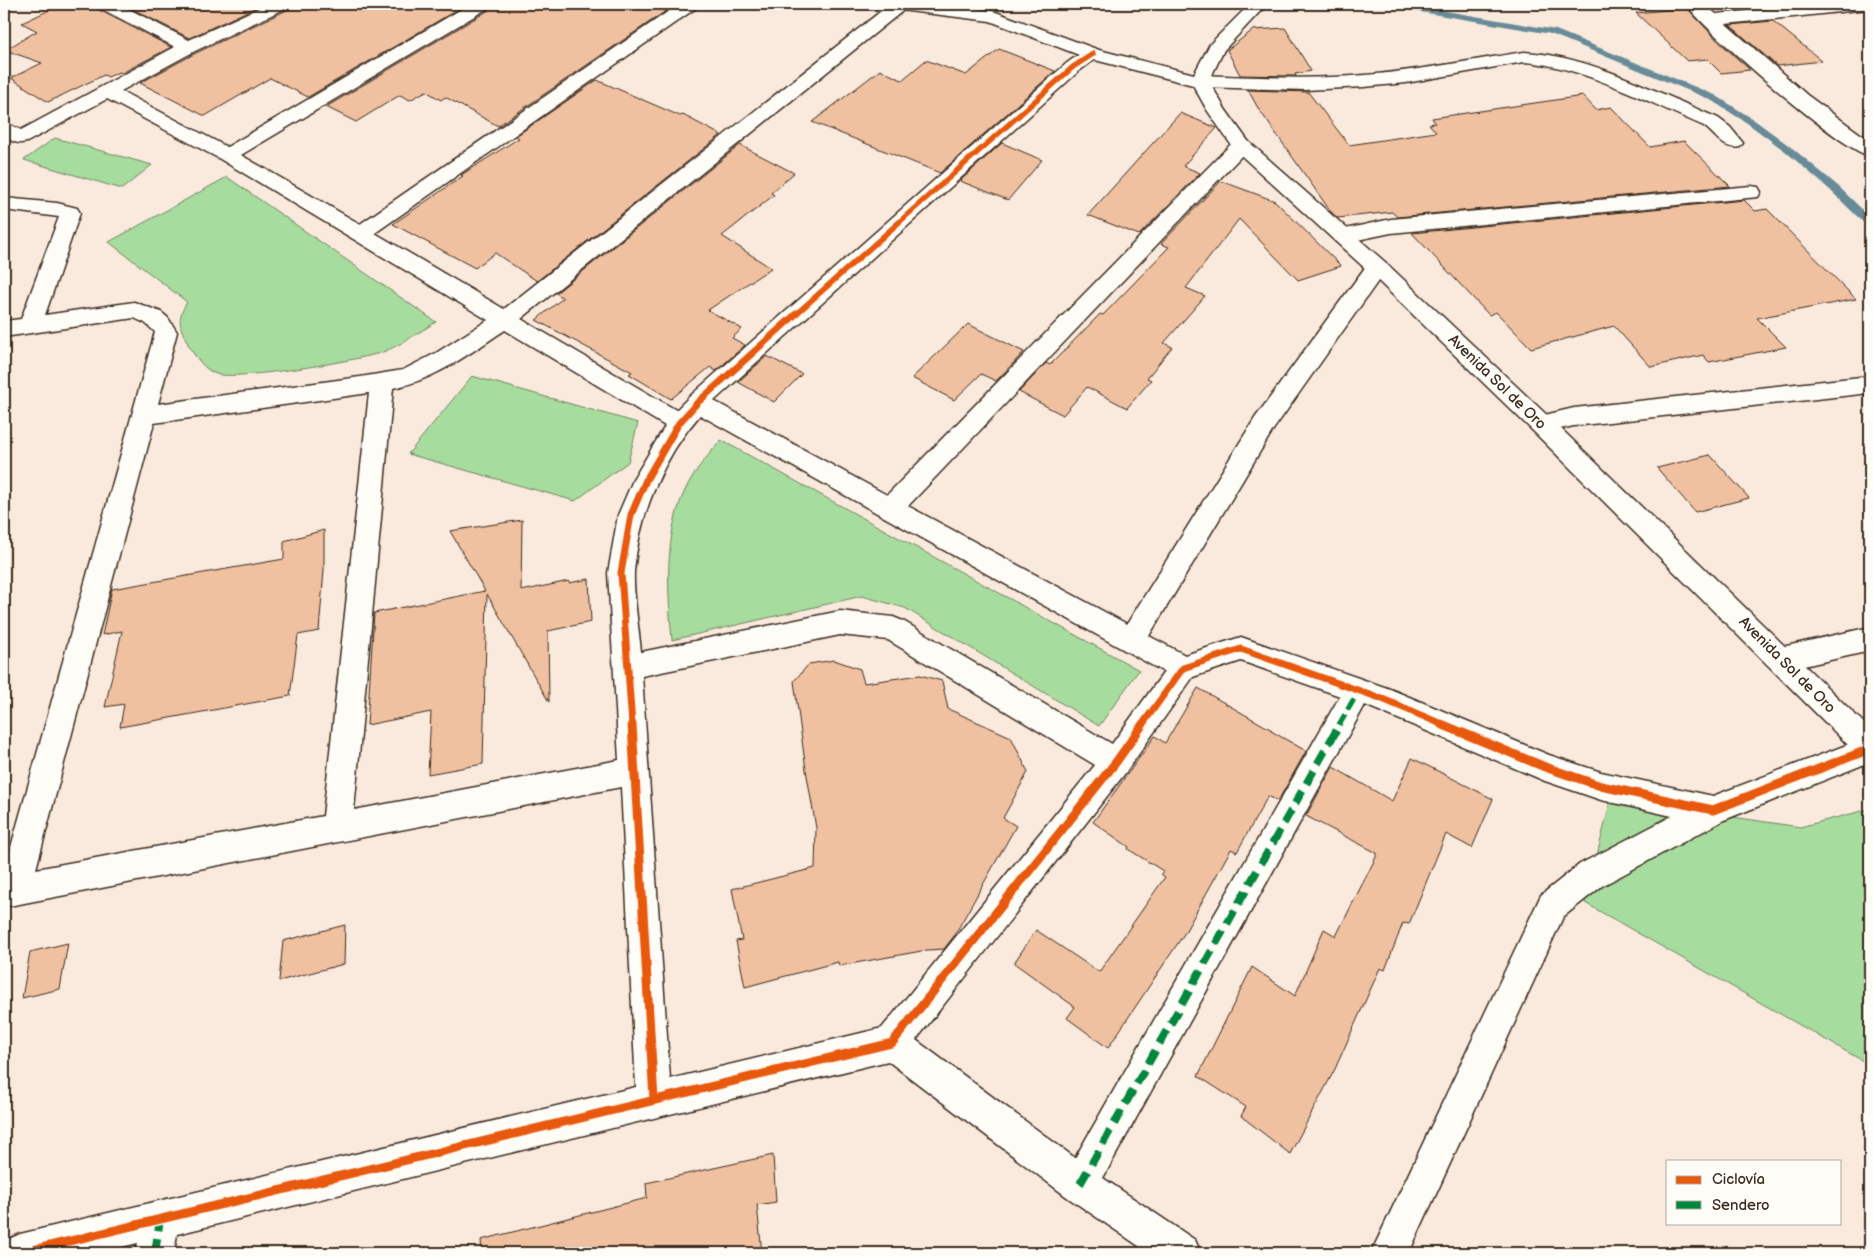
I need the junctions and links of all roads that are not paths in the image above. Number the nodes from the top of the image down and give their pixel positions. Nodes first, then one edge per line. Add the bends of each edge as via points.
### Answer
1 (106, 4) edge
2 (280, 4) edge
3 (482, 4) edge
4 (690, 4) edge
5 (896, 4) edge
6 (1259, 4) edge
7 (1695, 4) edge
8 (1868, 4) edge
9 (1712, 20) junction
10 (189, 47) junction
11 (1093, 54) junction
12 (1200, 81) junction
13 (106, 91) junction
14 (4, 128) edge
15 (1733, 143) dead end
16 (1241, 145) junction
17 (1870, 150) edge
18 (227, 155) junction
19 (1751, 192) dead end
20 (4, 204) edge
21 (360, 234) junction
22 (1343, 236) junction
23 (1377, 267) junction
24 (505, 320) junction
25 (30, 326) junction
26 (4, 329) edge
27 (382, 382) junction
28 (1870, 384) edge
29 (697, 403) junction
30 (144, 415) junction
31 (679, 423) junction
32 (1541, 424) junction
33 (890, 508) junction
34 (1870, 639) edge
35 (1132, 640) junction
36 (1782, 659) junction
37 (628, 667) junction
38 (1183, 668) junction
39 (1359, 690) junction
40 (1870, 749) edge
41 (1116, 762) junction
42 (636, 771) junction
43 (1713, 810) junction
44 (338, 828) junction
45 (10, 890) edge
46 (892, 1043) junction
47 (654, 1100) junction
48 (1080, 1184) junction
49 (158, 1236) edge
50 (20, 1253) edge
51 (1182, 1253) edge
52 (1390, 1253) edge

1 - 10 street
2 - 10 street
3 - 18 street
4 - 21 street
5 - 11 street via 994,16
5 - 24 street
6 - 12 street via 1216,48
7 - 9 street
8 - 9 street
9 - 17 street via 1785,87
10 - 13 street
11 - 12 street
11 - 29 street via 1073,67
12 - 15 street via 1304,84 1364,81 1524,57 1545,58 1595,73 1711,122
12 - 16 street, Avenida Sol de Oro
13 - 14 street via 20,138
13 - 18 street
16 - 22 street, Avenida Sol de Oro
16 - 33 street
18 - 21 street
19 - 22 street via 1391,226
20 - 25 street via 70,214
21 - 24 street
22 - 23 street, Avenida Sol de Oro
23 - 32 street, Avenida Sol de Oro
23 - 35 street via 1264,424
24 - 27 street via 444,359 408,377
24 - 31 street
25 - 26 street
25 - 30 street via 134,310 161,322 166,332
27 - 30 street
27 - 44 street
28 - 32 street via 1574,417
29 - 31 street
29 - 33 street
30 - 45 street
31 - 37 street via 646,480 631,515 621,572
32 - 36 street, Avenida Sol de Oro
33 - 35 street
34 - 36 street
35 - 38 street
36 - 40 street, Avenida Sol de Oro
37 - 41 street via 840,623 893,630
37 - 42 street
38 - 39 street via 1241,649
38 - 41 street
39 - 43 street via 1602,786
39 - 48 street
40 - 43 street
41 - 46 street
42 - 44 street
42 - 47 street
43 - 52 street via 1591,875 1552,906
44 - 45 street
46 - 47 street
46 - 48 street
47 - 49 street
48 - 51 street
49 - 50 street

